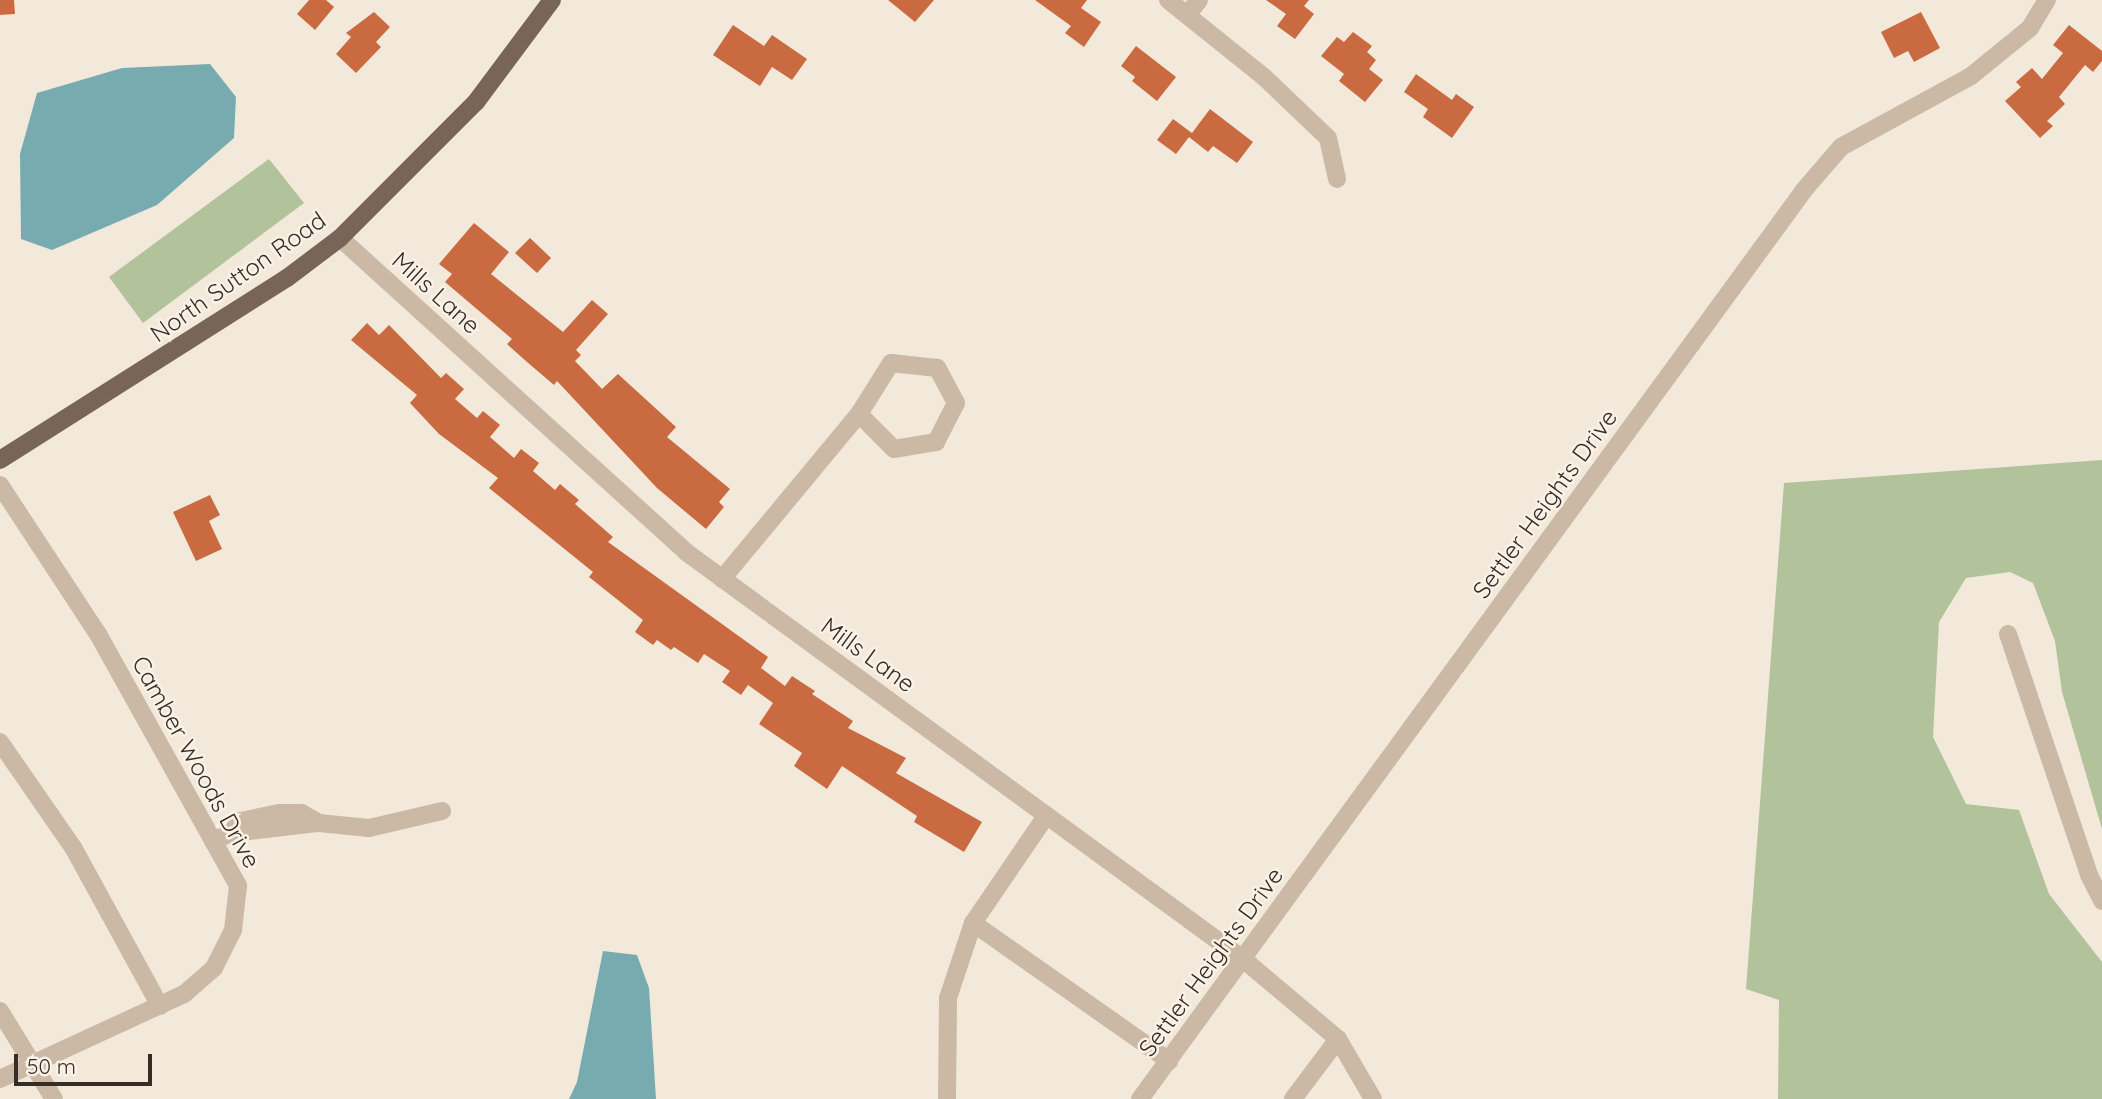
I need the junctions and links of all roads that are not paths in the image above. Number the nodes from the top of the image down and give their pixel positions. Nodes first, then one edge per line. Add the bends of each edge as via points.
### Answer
1 (552, 0) edge
2 (1168, 0) edge
3 (1199, 0) edge
4 (2047, 0) edge
5 (1187, 15) junction
6 (1337, 180) dead end
7 (340, 238) junction
8 (859, 414) junction
9 (0, 460) edge
10 (0, 485) edge
11 (722, 579) junction
12 (2008, 634) dead end
13 (0, 742) edge
14 (442, 811) dead end
15 (1046, 816) junction
16 (213, 841) junction
17 (2102, 901) edge
18 (973, 923) junction
19 (1243, 960) junction
20 (160, 1006) junction
21 (0, 1011) edge
22 (1338, 1038) junction
23 (1169, 1061) junction
24 (34, 1066) junction
25 (0, 1079) edge
26 (54, 1099) edge
27 (947, 1099) edge
28 (1140, 1099) edge
29 (1293, 1099) edge
30 (1373, 1099) edge

1 - 7 main road, North Sutton Road via 476,102
2 - 5 street
3 - 5 street
4 - 19 street, Settler Heights Drive via 2031,28 1971,76 1841,147 1804,190
5 - 6 street via 1264,77 1328,138
7 - 9 main road, North Sutton Road via 287,278
7 - 11 street, Mills Lane via 608,483
8 - 8 street via 894,449 936,442 956,403 937,369 891,363
8 - 11 street
10 - 16 street, Camber Woods Drive via 97,634
11 - 15 street, Mills Lane
12 - 17 street via 2089,875
13 - 20 street via 74,849
14 - 16 street via 369,828 279,819
15 - 18 street
15 - 19 street, Mills Lane
16 - 20 street, Camber Woods Drive via 238,886 233,930 215,968 184,994
18 - 23 street
18 - 27 street via 948,998
19 - 22 street, Mills Lane
19 - 23 street, Settler Heights Drive
20 - 24 street, Camber Woods Drive
21 - 24 street
22 - 29 street
22 - 30 street, Mills Lane
23 - 28 street, Settler Heights Drive
24 - 25 street, Camber Woods Drive
24 - 26 street

